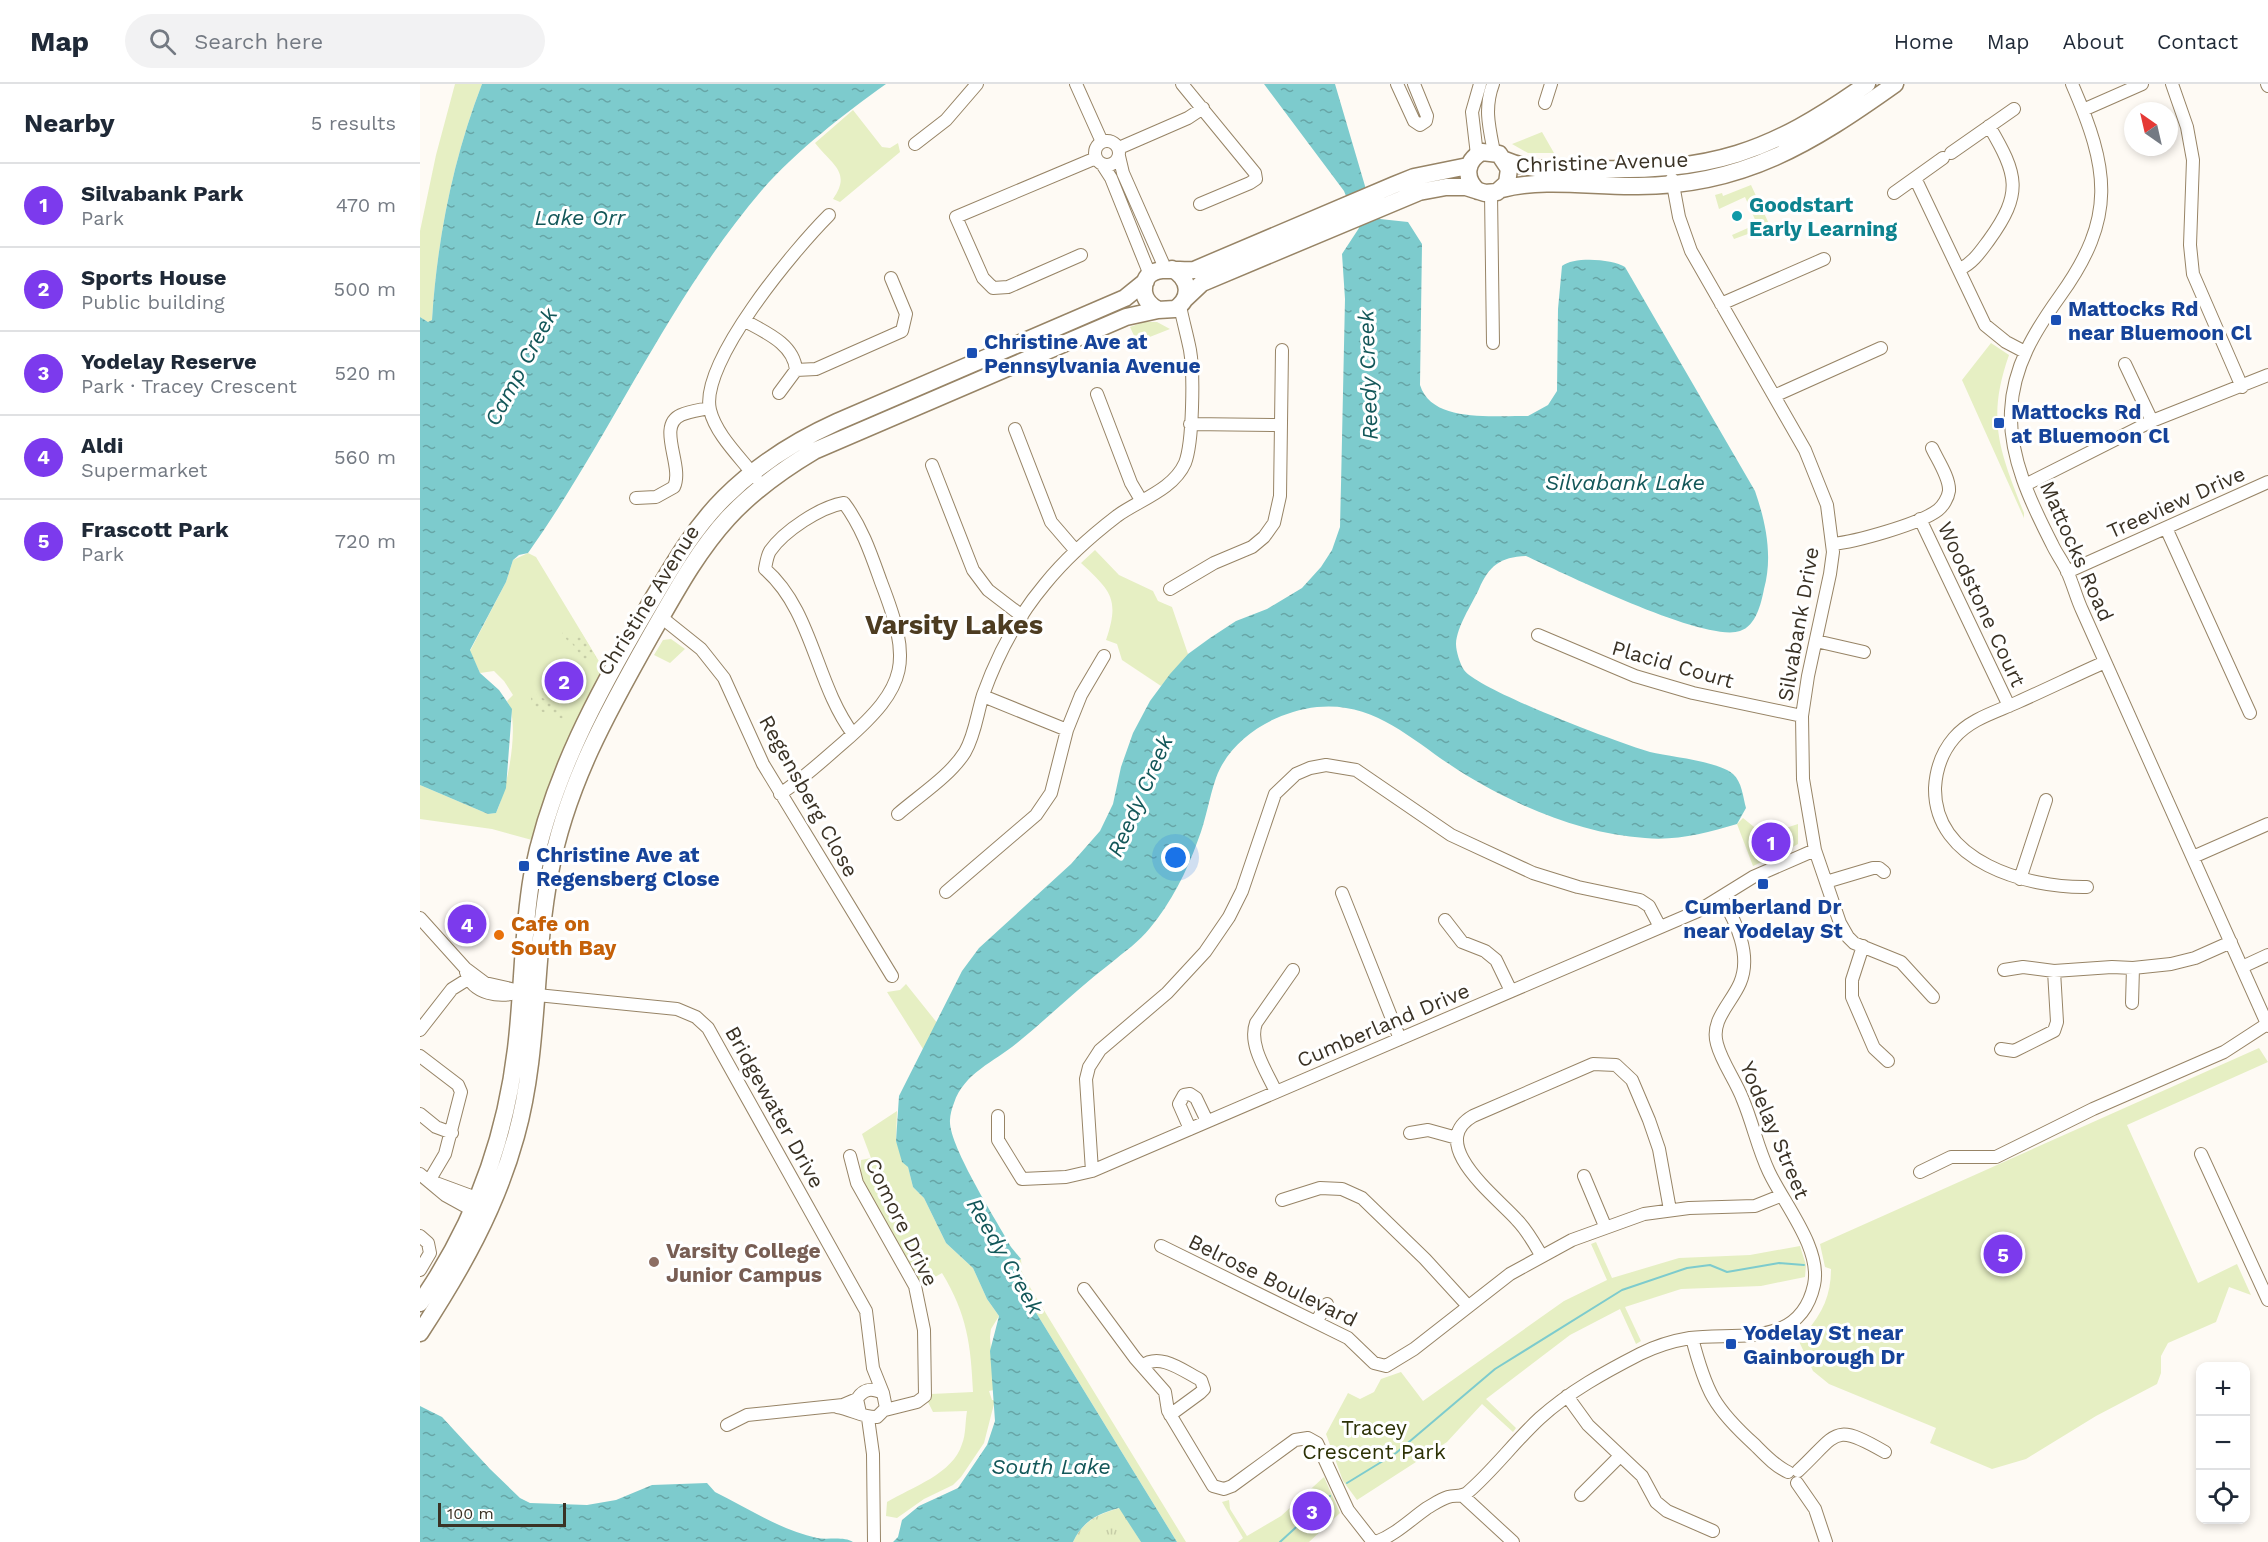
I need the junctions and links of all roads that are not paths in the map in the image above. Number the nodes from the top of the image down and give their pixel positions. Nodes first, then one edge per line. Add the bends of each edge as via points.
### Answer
1 (977, 84) edge
2 (1076, 84) edge
3 (1182, 84) edge
4 (1397, 84) edge
5 (1414, 84) edge
6 (1480, 84) edge
7 (1493, 84) edge
8 (1551, 84) edge
9 (1867, 84) edge
10 (1895, 84) edge
11 (2072, 84) edge
12 (2142, 84) edge
13 (2172, 84) edge
14 (1545, 103) dead end
15 (1203, 108) junction
16 (2014, 109) dead end
17 (2084, 110) junction
18 (1830, 119) junction
19 (1989, 126) junction
20 (1102, 142) junction
21 (915, 144) dead end
22 (1119, 152) junction
23 (1499, 156) junction
24 (1473, 160) junction
25 (1099, 161) junction
26 (1671, 177) junction
27 (1916, 178) junction
28 (1490, 191) junction
29 (1893, 193) dead end
30 (1376, 200) junction
31 (1200, 204) dead end
32 (1347, 212) junction
33 (829, 215) dead end
34 (1081, 255) dead end
35 (1824, 259) dead end
36 (1960, 269) junction
37 (1158, 274) junction
38 (891, 278) dead end
39 (1183, 303) junction
40 (1721, 304) junction
41 (1161, 311) junction
42 (746, 321) junction
43 (1184, 332) junction
44 (1492, 343) dead end
45 (1881, 348) dead end
46 (1282, 350) dead end
47 (2025, 352) junction
48 (2125, 364) dead end
49 (796, 370) junction
50 (2268, 375) edge
51 (2242, 387) junction
52 (779, 393) dead end
53 (1096, 394) dead end
54 (1774, 396) junction
55 (710, 408) junction
56 (2152, 421) junction
57 (1190, 424) junction
58 (1281, 425) junction
59 (1015, 429) dead end
60 (1932, 448) dead end
61 (932, 465) dead end
62 (757, 479) junction
63 (2268, 482) edge
64 (2025, 485) junction
65 (636, 498) dead end
66 (1141, 500) junction
67 (1920, 519) junction
68 (2166, 528) junction
69 (1832, 544) junction
70 (1076, 550) junction
71 (2067, 572) junction
72 (1170, 589) dead end
73 (655, 612) junction
74 (1022, 616) junction
75 (1538, 635) dead end
76 (1816, 641) junction
77 (1864, 652) dead end
78 (1104, 656) dead end
79 (2105, 662) junction
80 (983, 696) junction
81 (2009, 706) junction
82 (2250, 713) dead end
83 (1802, 716) junction
84 (1067, 730) junction
85 (853, 734) junction
86 (780, 794) junction
87 (2046, 800) dead end
88 (898, 814) dead end
89 (2268, 824) edge
90 (1815, 850) junction
91 (2193, 857) junction
92 (1884, 872) dead end
93 (2020, 879) junction
94 (1826, 882) junction
95 (2087, 886) dead end
96 (946, 892) dead end
97 (1342, 893) dead end
98 (1722, 898) junction
99 (420, 918) edge
100 (1445, 920) dead end
101 (1660, 927) junction
102 (2231, 942) junction
103 (1863, 946) junction
104 (2268, 955) edge
105 (2242, 967) junction
106 (2133, 968) junction
107 (1293, 970) dead end
108 (2004, 970) dead end
109 (2054, 971) junction
110 (466, 974) junction
111 (892, 976) dead end
112 (1511, 992) junction
113 (529, 994) junction
114 (1933, 997) dead end
115 (2132, 1003) dead end
116 (2268, 1025) edge
117 (420, 1030) edge
118 (1400, 1039) junction
119 (2001, 1049) dead end
120 (420, 1056) edge
121 (1888, 1060) dead end
122 (1276, 1092) junction
123 (420, 1114) edge
124 (998, 1116) dead end
125 (1207, 1121) junction
126 (1190, 1129) junction
127 (452, 1133) junction
128 (1410, 1133) dead end
129 (1457, 1138) junction
130 (2201, 1154) dead end
131 (850, 1155) dead end
132 (1092, 1171) junction
133 (1920, 1172) dead end
134 (1584, 1176) dead end
135 (424, 1177) edge
136 (1780, 1196) junction
137 (1282, 1200) dead end
138 (483, 1208) junction
139 (1670, 1210) junction
140 (1605, 1226) junction
141 (420, 1236) edge
142 (1161, 1246) dead end
143 (1541, 1255) junction
144 (420, 1270) edge
145 (1084, 1289) dead end
146 (2268, 1300) edge
147 (420, 1303) edge
148 (1327, 1305) dead end
149 (1468, 1306) junction
150 (1317, 1322) junction
151 (420, 1333) edge
152 (1692, 1338) junction
153 (870, 1349) junction
154 (1142, 1366) junction
155 (883, 1395) junction
156 (859, 1396) junction
157 (1567, 1396) junction
158 (910, 1403) junction
159 (834, 1406) junction
160 (884, 1411) junction
161 (864, 1415) junction
162 (1170, 1415) junction
163 (727, 1425) dead end
164 (1885, 1452) dead end
165 (873, 1454) junction
166 (1620, 1456) junction
167 (1794, 1475) junction
168 (1581, 1494) dead end
169 (1462, 1495) junction
170 (1713, 1532) dead end
171 (874, 1539) edge
172 (1825, 1541) edge
173 (1374, 1542) edge
174 (1513, 1542) edge

1 - 21 street via 946,120
2 - 20 street
3 - 15 street
4 - 5 street via 1412,118 1420,125 1427,116
6 - 24 street via 1472,112
7 - 23 street via 1486,116
8 - 14 street
9 - 18 main road, Christine Avenue
10 - 18 main road, Christine Avenue
11 - 17 street, Mattocks Road
12 - 17 street
13 - 51 street via 2187,127 2193,160 2193,274
15 - 22 street
15 - 31 street via 1256,179
16 - 19 street
17 - 47 street, Mattocks Road via 2099,154 2102,186 2098,218 2081,265
18 - 26 main road, Christine Avenue via 1796,149 1760,164 1718,177
19 - 27 street
19 - 36 street via 2013,174 2012,201 2007,215 1976,258
20 - 22 street via 1113,142
20 - 25 street via 1095,150
22 - 25 street via 1112,164
22 - 37 street via 1120,166
23 - 24 main road, Christine Avenue
23 - 26 main road, Christine Avenue via 1527,168
23 - 28 main road via 1509,176
24 - 28 main road via 1469,180
24 - 30 main road, Christine Avenue via 1414,177
25 - 34 street via 956,217 983,278 993,288 1008,287
25 - 37 street
26 - 28 main road, Christine Avenue via 1639,186 1527,184
26 - 40 street, Silvabank Drive via 1691,251
27 - 29 street
27 - 36 street
28 - 30 main road, Christine Avenue via 1446,187
28 - 44 street
30 - 32 main road, Christine Avenue
32 - 37 main road, Christine Avenue via 1205,266
32 - 39 main road, Christine Avenue via 1202,283
33 - 42 street via 786,262
35 - 40 street
36 - 47 street via 1985,325
37 - 39 main road via 1179,273 1187,285
37 - 41 main road via 1144,295 1152,307
37 - 62 main road, Christine Avenue via 1125,298 822,429 792,445
38 - 49 street via 906,314 902,331 816,369
39 - 41 main road
39 - 43 street
40 - 54 street, Silvabank Drive
41 - 43 street
41 - 62 main road, Christine Avenue via 1136,313 1116,321 835,441
42 - 49 street via 784,345
42 - 55 street via 711,380
43 - 57 street via 1191,364
45 - 54 street
46 - 58 street
47 - 64 street, Mattocks Road via 2015,380 2011,421 2016,459
48 - 56 street
49 - 52 street
50 - 51 street
51 - 56 street
53 - 66 street
54 - 69 street, Silvabank Drive via 1821,483
55 - 62 street via 716,426
55 - 65 street via 680,415 671,425 677,476 674,487 656,497
56 - 64 street
57 - 58 street
57 - 66 street via 1188,452 1179,473 1162,489
58 - 72 street via 1279,508 1269,531 1252,547 1214,563
59 - 70 street via 1051,522
60 - 67 street via 1949,490 1940,508
61 - 74 street via 973,570 988,590
62 - 73 main road, Christine Avenue via 722,500 692,535
63 - 68 street, Treeview Drive
64 - 71 street, Mattocks Road
66 - 70 street
67 - 69 street via 1862,539
67 - 81 street, Woodstone Court
68 - 71 street, Treeview Drive
68 - 82 street
69 - 76 street, Silvabank Drive
70 - 74 street via 1043,585
71 - 79 street, Mattocks Road
73 - 86 street, Regensberg Close via 692,639 717,669
73 - 113 main road, Christine Avenue via 586,718 551,804 532,876 524,934
74 - 80 street via 996,662
75 - 83 street, Placid Court via 1612,668 1664,685
76 - 77 street
76 - 83 street, Silvabank Drive
78 - 84 street via 1081,695
79 - 81 street
79 - 91 street, Mattocks Road
80 - 84 street
80 - 88 street via 963,755
81 - 93 street via 1977,720 1954,738 1938,767 1936,802 1947,830 1959,844 1988,865
83 - 90 street, Silvabank Drive via 1804,787
84 - 96 street via 1053,787 1042,808
85 - 85 street via 886,700 896,678 900,644 896,619 862,532 844,503 827,507 801,524 771,550 765,569 792,599 841,716
85 - 86 street
86 - 111 street, Regensberg Close
87 - 93 street
89 - 91 street
90 - 94 street, Silvabank Drive
90 - 98 street, Cumberland Drive via 1754,877
91 - 102 street, Mattocks Road
92 - 94 street via 1873,868
93 - 95 street via 2063,887
94 - 103 street, Silvabank Drive via 1843,931
97 - 118 street
98 - 101 street, Cumberland Drive
98 - 136 street, Yodelay Street via 1739,932 1744,966 1740,983 1718,1021 1716,1039
99 - 110 street, Bridgewater Drive
100 - 112 street via 1462,942 1496,960
101 - 112 street, Cumberland Drive
101 - 132 street via 1644,902 1578,886 1491,856 1440,828 1356,770 1326,765 1296,774 1275,794 1242,891 1204,952 1176,985 1092,1061 1086,1078
102 - 105 street, Mattocks Road
102 - 106 street via 2180,963
103 - 114 street, Silvabank Drive via 1907,966
103 - 121 street via 1851,997 1874,1048
104 - 105 street
105 - 116 street, Mattocks Road
106 - 109 street
106 - 115 street
107 - 122 street via 1253,1032
108 - 109 street via 2023,967
109 - 119 street via 2054,1031 2014,1051
110 - 113 street, Bridgewater Drive
110 - 117 street
112 - 118 street, Cumberland Drive
113 - 138 main road, Christine Avenue via 526,1090 517,1133
113 - 153 street, Bridgewater Drive via 677,1009 696,1017 708,1028 862,1304 869,1324
116 - 133 street via 2224,1052 2093,1109 1996,1157 1951,1157
118 - 122 street, Cumberland Drive
120 - 127 street via 458,1085 461,1092
122 - 125 street, Cumberland Drive
123 - 127 street via 436,1127
124 - 132 street, Cumberland Drive via 998,1140 1022,1179 1066,1178
125 - 126 street, Cumberland Drive
125 - 126 street via 1195,1096 1184,1095 1179,1104
126 - 132 street, Cumberland Drive
127 - 135 street via 442,1160
128 - 129 street via 1428,1130
129 - 139 street via 1462,1124 1473,1116 1593,1064 1616,1065 1632,1080 1649,1119
129 - 143 street via 1473,1175 1517,1219
130 - 146 street
131 - 158 street, Comore Drive via 857,1183 910,1276 921,1308 925,1396
134 - 140 street
135 - 138 street via 445,1195
136 - 139 street, Belrose Boulevard via 1755,1206
136 - 152 street, Yodelay Street via 1813,1256 1815,1281 1806,1304 1788,1324 1770,1333
137 - 149 street via 1320,1188 1342,1189 1362,1198
138 - 147 main road, Christine Avenue
138 - 151 main road, Christine Avenue via 455,1280
139 - 140 street, Belrose Boulevard
140 - 143 street, Belrose Boulevard
141 - 144 street via 428,1243 430,1253
142 - 150 street, Belrose Boulevard
143 - 149 street, Belrose Boulevard
145 - 154 street
148 - 150 street
149 - 150 street, Belrose Boulevard via 1386,1366 1374,1363 1348,1338
152 - 157 street, Yodelay Street via 1650,1349
152 - 167 street via 1703,1382 1717,1407 1746,1437
153 - 155 street, Bridgewater Drive
153 - 156 street, Bridgewater Drive
154 - 162 street via 1165,1392
154 - 162 street via 1160,1360 1201,1380 1204,1389
155 - 156 street via 876,1389
155 - 158 street
155 - 160 street
156 - 159 street
156 - 161 street
157 - 166 street via 1588,1425
157 - 169 street, Yodelay Street
158 - 160 street
159 - 161 street
159 - 163 street via 747,1416
160 - 161 street via 877,1417
160 - 165 street
161 - 165 street
162 - 173 street via 1208,1480 1220,1489 1232,1486 1295,1440 1314,1440 1348,1510
164 - 167 street via 1853,1434 1836,1436
165 - 171 street
166 - 168 street
166 - 170 street via 1642,1476 1656,1502 1667,1511
167 - 172 street via 1815,1509
169 - 173 street, Yodelay Street via 1443,1499 1388,1537
169 - 174 street

